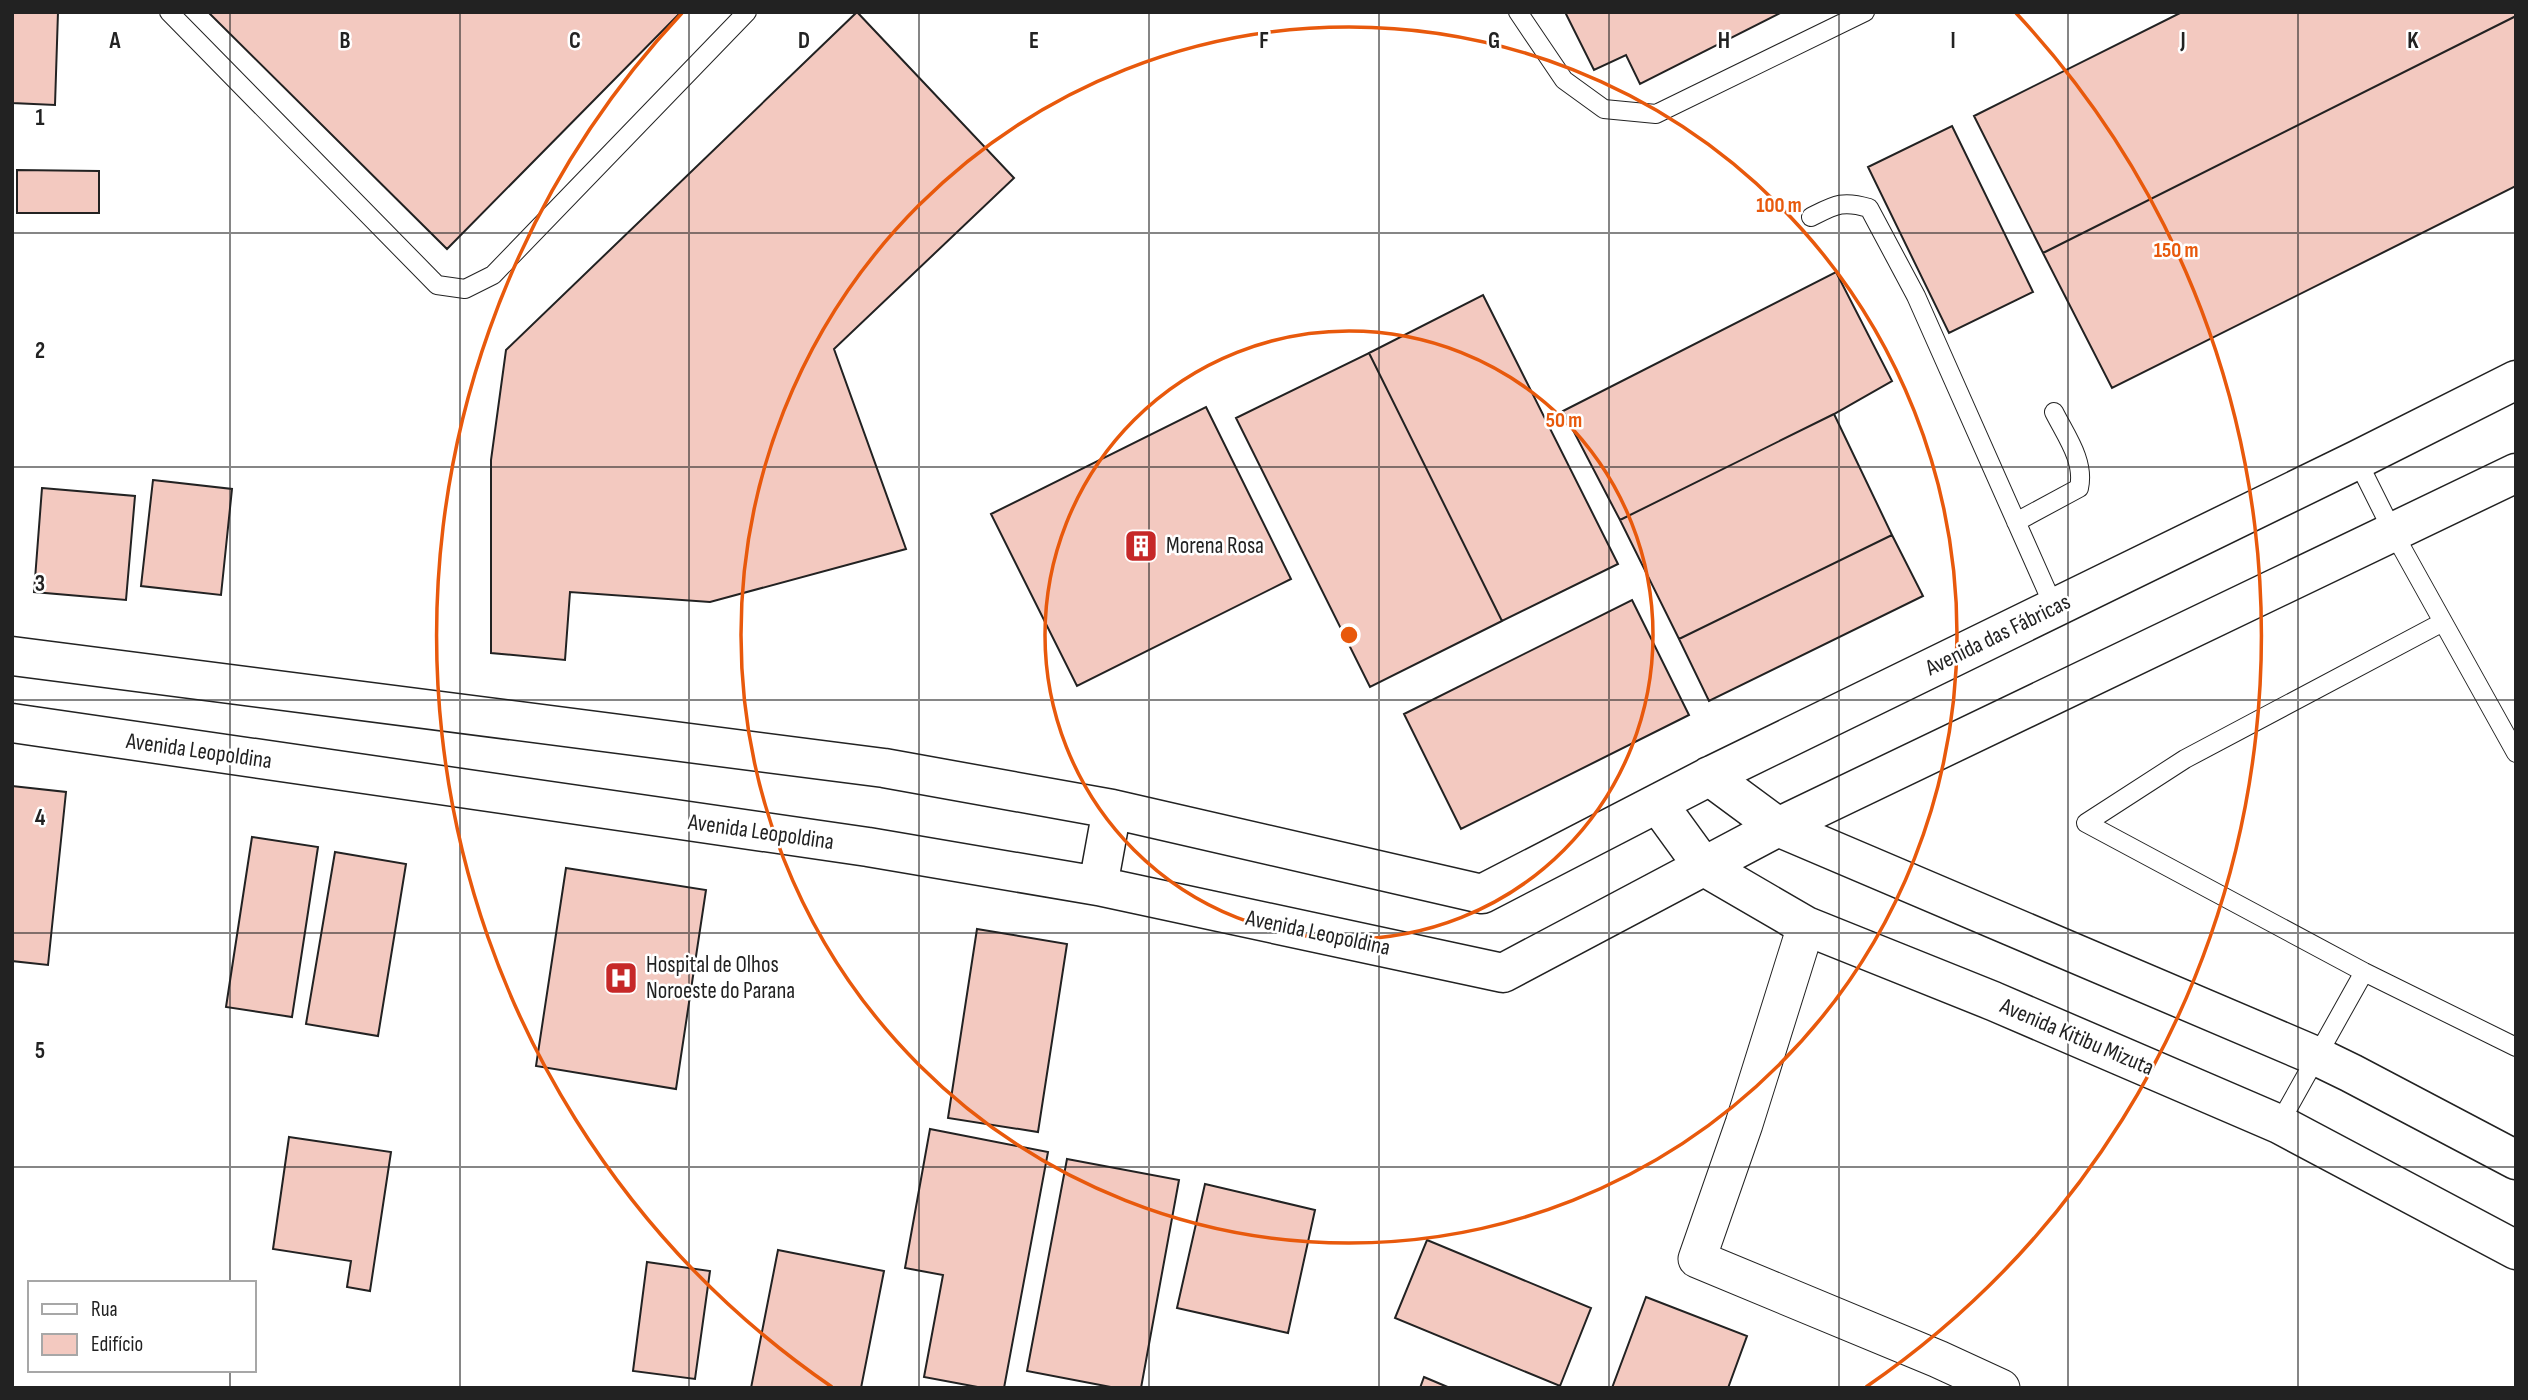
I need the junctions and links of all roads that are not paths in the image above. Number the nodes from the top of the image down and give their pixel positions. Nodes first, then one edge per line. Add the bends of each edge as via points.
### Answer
1 (169, 12) edge
2 (747, 12) edge
3 (1518, 12) edge
4 (1866, 12) edge
5 (1811, 218) dead end
6 (2516, 380) edge
7 (2054, 412) dead end
8 (2357, 460) junction
9 (2516, 473) edge
10 (2016, 523) junction
11 (2393, 532) junction
12 (2054, 607) junction
13 (2443, 622) junction
14 (12, 656) edge
15 (12, 723) edge
16 (2516, 753) edge
17 (1709, 776) junction
18 (1658, 804) junction
19 (1112, 810) junction
20 (1778, 827) junction
21 (1703, 866) junction
22 (1098, 886) junction
23 (1806, 926) junction
24 (2364, 972) junction
25 (2516, 1047) edge
26 (2316, 1056) junction
27 (2279, 1124) junction
28 (2516, 1160) edge
29 (2516, 1251) edge
30 (2001, 1388) edge

1 - 2 lane via 437,285 465,289 493,275
3 - 4 lane via 1563,80 1604,109 1656,114
5 - 10 lane via 1851,202 1869,208 1916,296
6 - 8 street, Avenida das Fábricas
7 - 10 lane via 2078,461 2082,474 2079,488
8 - 11 lane
8 - 12 street, Avenida das Fábricas
9 - 11 street
10 - 12 lane
11 - 13 lane
11 - 20 street
12 - 17 street, Avenida das Fábricas
13 - 16 lane
13 - 24 lane via 2186,759 2085,824
14 - 19 street via 884,768
15 - 22 street, Avenida Leopoldina via 868,847
17 - 18 street, Avenida das Fábricas
17 - 20 street
18 - 19 street, Avenida das Fábricas via 1482,894
18 - 21 street, Avenida Kitibu Mizuta
19 - 22 street
20 - 21 street
20 - 26 street
21 - 22 street, Avenida Leopoldina via 1503,973
21 - 23 street, Avenida Kitibu Mizuta
23 - 27 street, Avenida Kitibu Mizuta
23 - 30 street via 1696,1259
24 - 25 lane
24 - 26 lane
26 - 27 lane
26 - 28 street
27 - 29 street, Avenida Kitibu Mizuta

